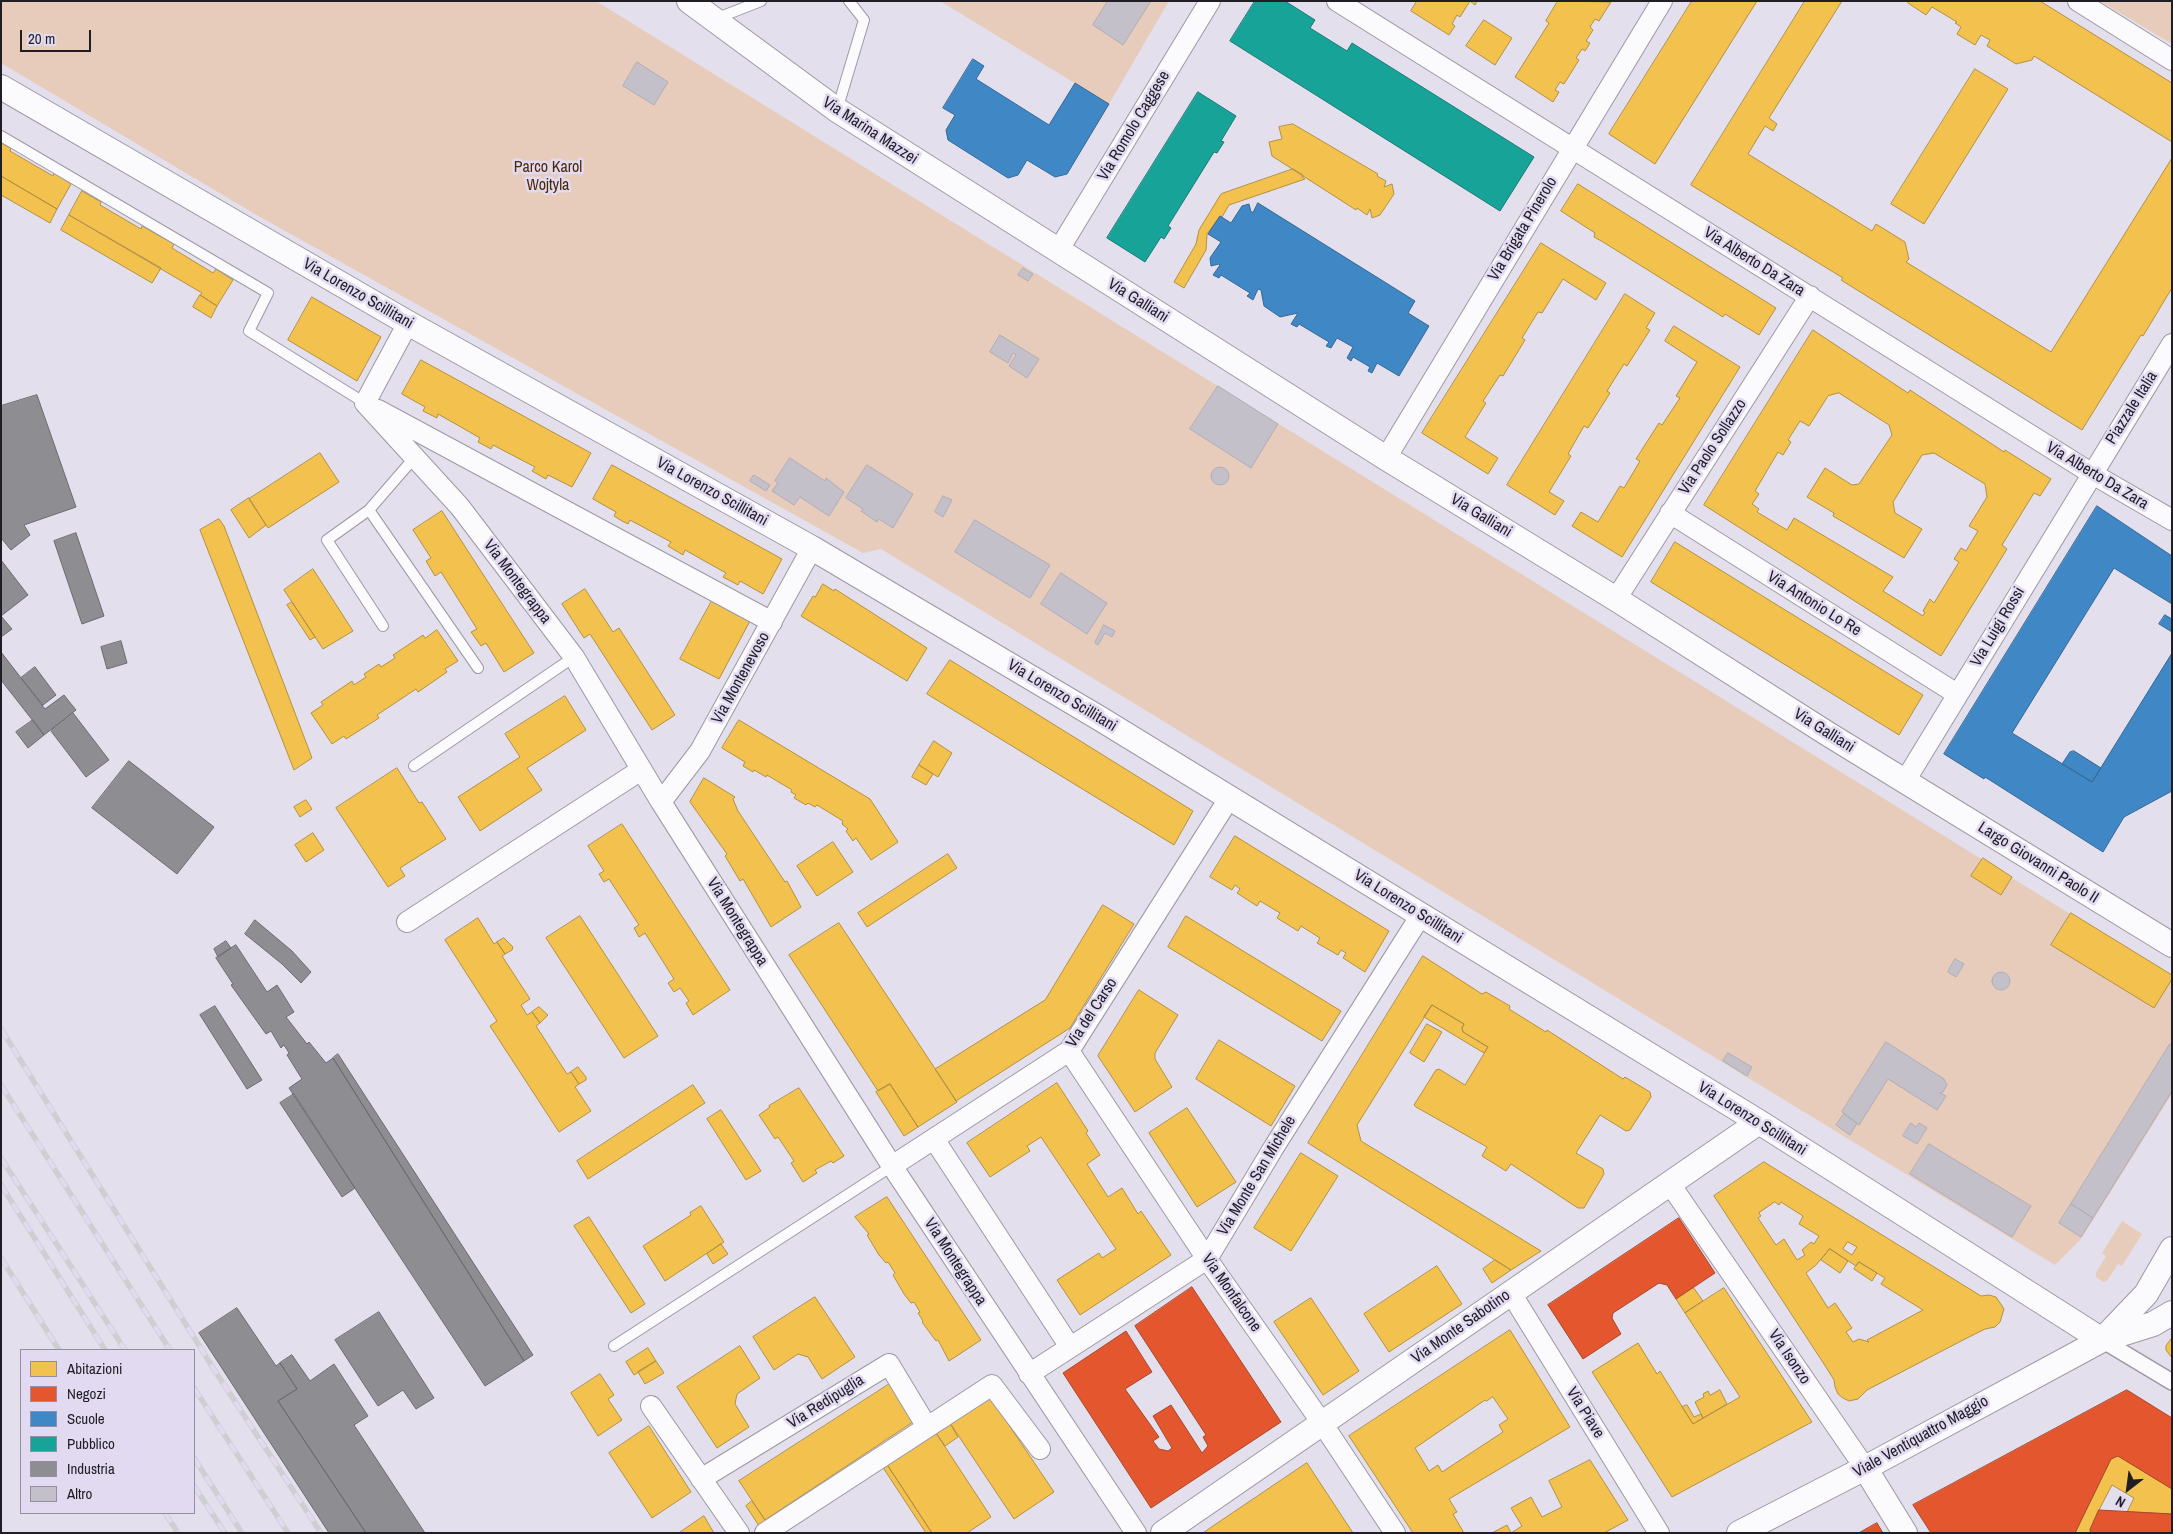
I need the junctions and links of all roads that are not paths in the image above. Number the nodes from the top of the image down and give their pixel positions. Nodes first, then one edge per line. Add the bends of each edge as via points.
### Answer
1 (689, 1) edge
2 (761, 1) edge
3 (849, 1) edge
4 (1210, 1) edge
5 (1337, 1) edge
6 (1662, 1) edge
7 (2078, 1) edge
8 (713, 20) junction
9 (2172, 60) edge
10 (1, 87) edge
11 (837, 110) junction
12 (1, 136) edge
13 (1572, 149) junction
14 (1058, 250) junction
15 (1810, 296) junction
16 (408, 323) junction
17 (2172, 344) edge
18 (365, 403) junction
19 (414, 458) junction
20 (1386, 458) junction
21 (2091, 473) junction
22 (369, 510) junction
23 (1670, 513) junction
24 (2172, 520) edge
25 (812, 548) junction
26 (1616, 599) junction
27 (772, 622) junction
28 (383, 626) dead end
29 (574, 657) junction
30 (478, 668) dead end
31 (1957, 694) junction
32 (414, 766) dead end
33 (641, 770) junction
34 (1905, 781) junction
35 (1230, 797) junction
36 (661, 802) junction
37 (1421, 915) junction
38 (406, 922) dead end
39 (2172, 945) edge
40 (1068, 1051) junction
41 (1759, 1122) junction
42 (934, 1139) junction
43 (892, 1166) junction
44 (1670, 1184) junction
45 (2172, 1248) edge
46 (1207, 1259) junction
47 (1511, 1293) junction
48 (2172, 1313) edge
49 (2102, 1340) junction
50 (614, 1346) dead end
51 (1070, 1347) junction
52 (1029, 1374) junction
53 (2172, 1382) edge
54 (652, 1406) dead end
55 (1322, 1423) junction
56 (927, 1427) junction
57 (1040, 1449) dead end
58 (1865, 1468) junction
59 (701, 1479) junction
60 (739, 1533) edge
61 (765, 1533) edge
62 (1136, 1533) edge
63 (1163, 1533) edge
64 (1395, 1533) edge
65 (1660, 1533) edge
66 (1739, 1533) edge
67 (1905, 1533) edge

1 - 8 street, Via Marina Mazzei
2 - 8 lane
3 - 11 lane via 864,20
4 - 14 street, Via Romolo Caggese
5 - 13 street, Via Alberto Da Zara
6 - 13 street, Via Brigata Pinerolo
7 - 9 street
8 - 11 street, Via Marina Mazzei
10 - 16 street, Via Lorenzo Scillitani
11 - 14 street, Via Marina Mazzei
12 - 18 lane via 268,293 249,332
13 - 15 street, Via Alberto Da Zara
13 - 20 street, Via Brigata Pinerolo
14 - 20 street, Via Galliani
15 - 21 street, Via Alberto Da Zara
15 - 23 street, Via Paolo Sollazzo
16 - 18 street
16 - 25 street, Via Lorenzo Scillitani
17 - 21 street, Piazzale Italia
18 - 19 street, Via Montegrappa
18 - 27 street
19 - 22 lane
19 - 29 street, Via Montegrappa via 460,507
20 - 26 street, Via Galliani
21 - 24 street, Via Alberto Da Zara
21 - 31 street, Via Luigi Rossi
22 - 28 lane via 327,540
22 - 30 lane
23 - 26 street, Via Paolo Sollazzo
23 - 31 street, Via Antonio Lo Re
25 - 27 street, Via Montenevoso
25 - 35 street, Via Lorenzo Scillitani
26 - 34 street, Via Galliani
27 - 36 street, Via Montenevoso via 700,750
29 - 32 lane
29 - 33 street, Via Montegrappa
31 - 34 street, Via Luigi Rossi
33 - 36 street, Via Montegrappa
33 - 38 street
34 - 39 street, Largo Giovanni Paolo II
35 - 37 street, Via Lorenzo Scillitani
35 - 40 street, Via del Carso
36 - 43 street, Via Montegrappa
37 - 41 street, Via Lorenzo Scillitani
37 - 46 street, Via Monte San Michele
40 - 42 street, Via del Carso
40 - 46 street, Via Monfalcone
41 - 44 street, Via Monte Sabotino
41 - 49 street, Via Lorenzo Scillitani
42 - 43 street, Via del Carso
42 - 51 street
43 - 50 lane
43 - 52 street, Via Montegrappa
44 - 47 street, Via Monte Sabotino
44 - 58 street, Via Isonzo
45 - 49 street via 2146,1294
46 - 51 street, Via Monte San Michele
46 - 55 street, Via Monfalcone
47 - 55 street, Via Monte Sabotino
47 - 65 street, Via Piave
48 - 49 street via 2153,1324
49 - 53 street
49 - 58 street, Viale Ventiquattro Maggio
51 - 52 street, Via Monte San Michele
52 - 62 street, Via Montegrappa
54 - 59 street
55 - 63 street, Via Monte Sabotino
55 - 64 street, Via Monfalcone
56 - 57 street via 992,1385
56 - 59 street, Via Redipuglia via 889,1364
56 - 61 street
58 - 66 street, Viale Ventiquattro Maggio
58 - 67 street, Via Isonzo
59 - 60 street

